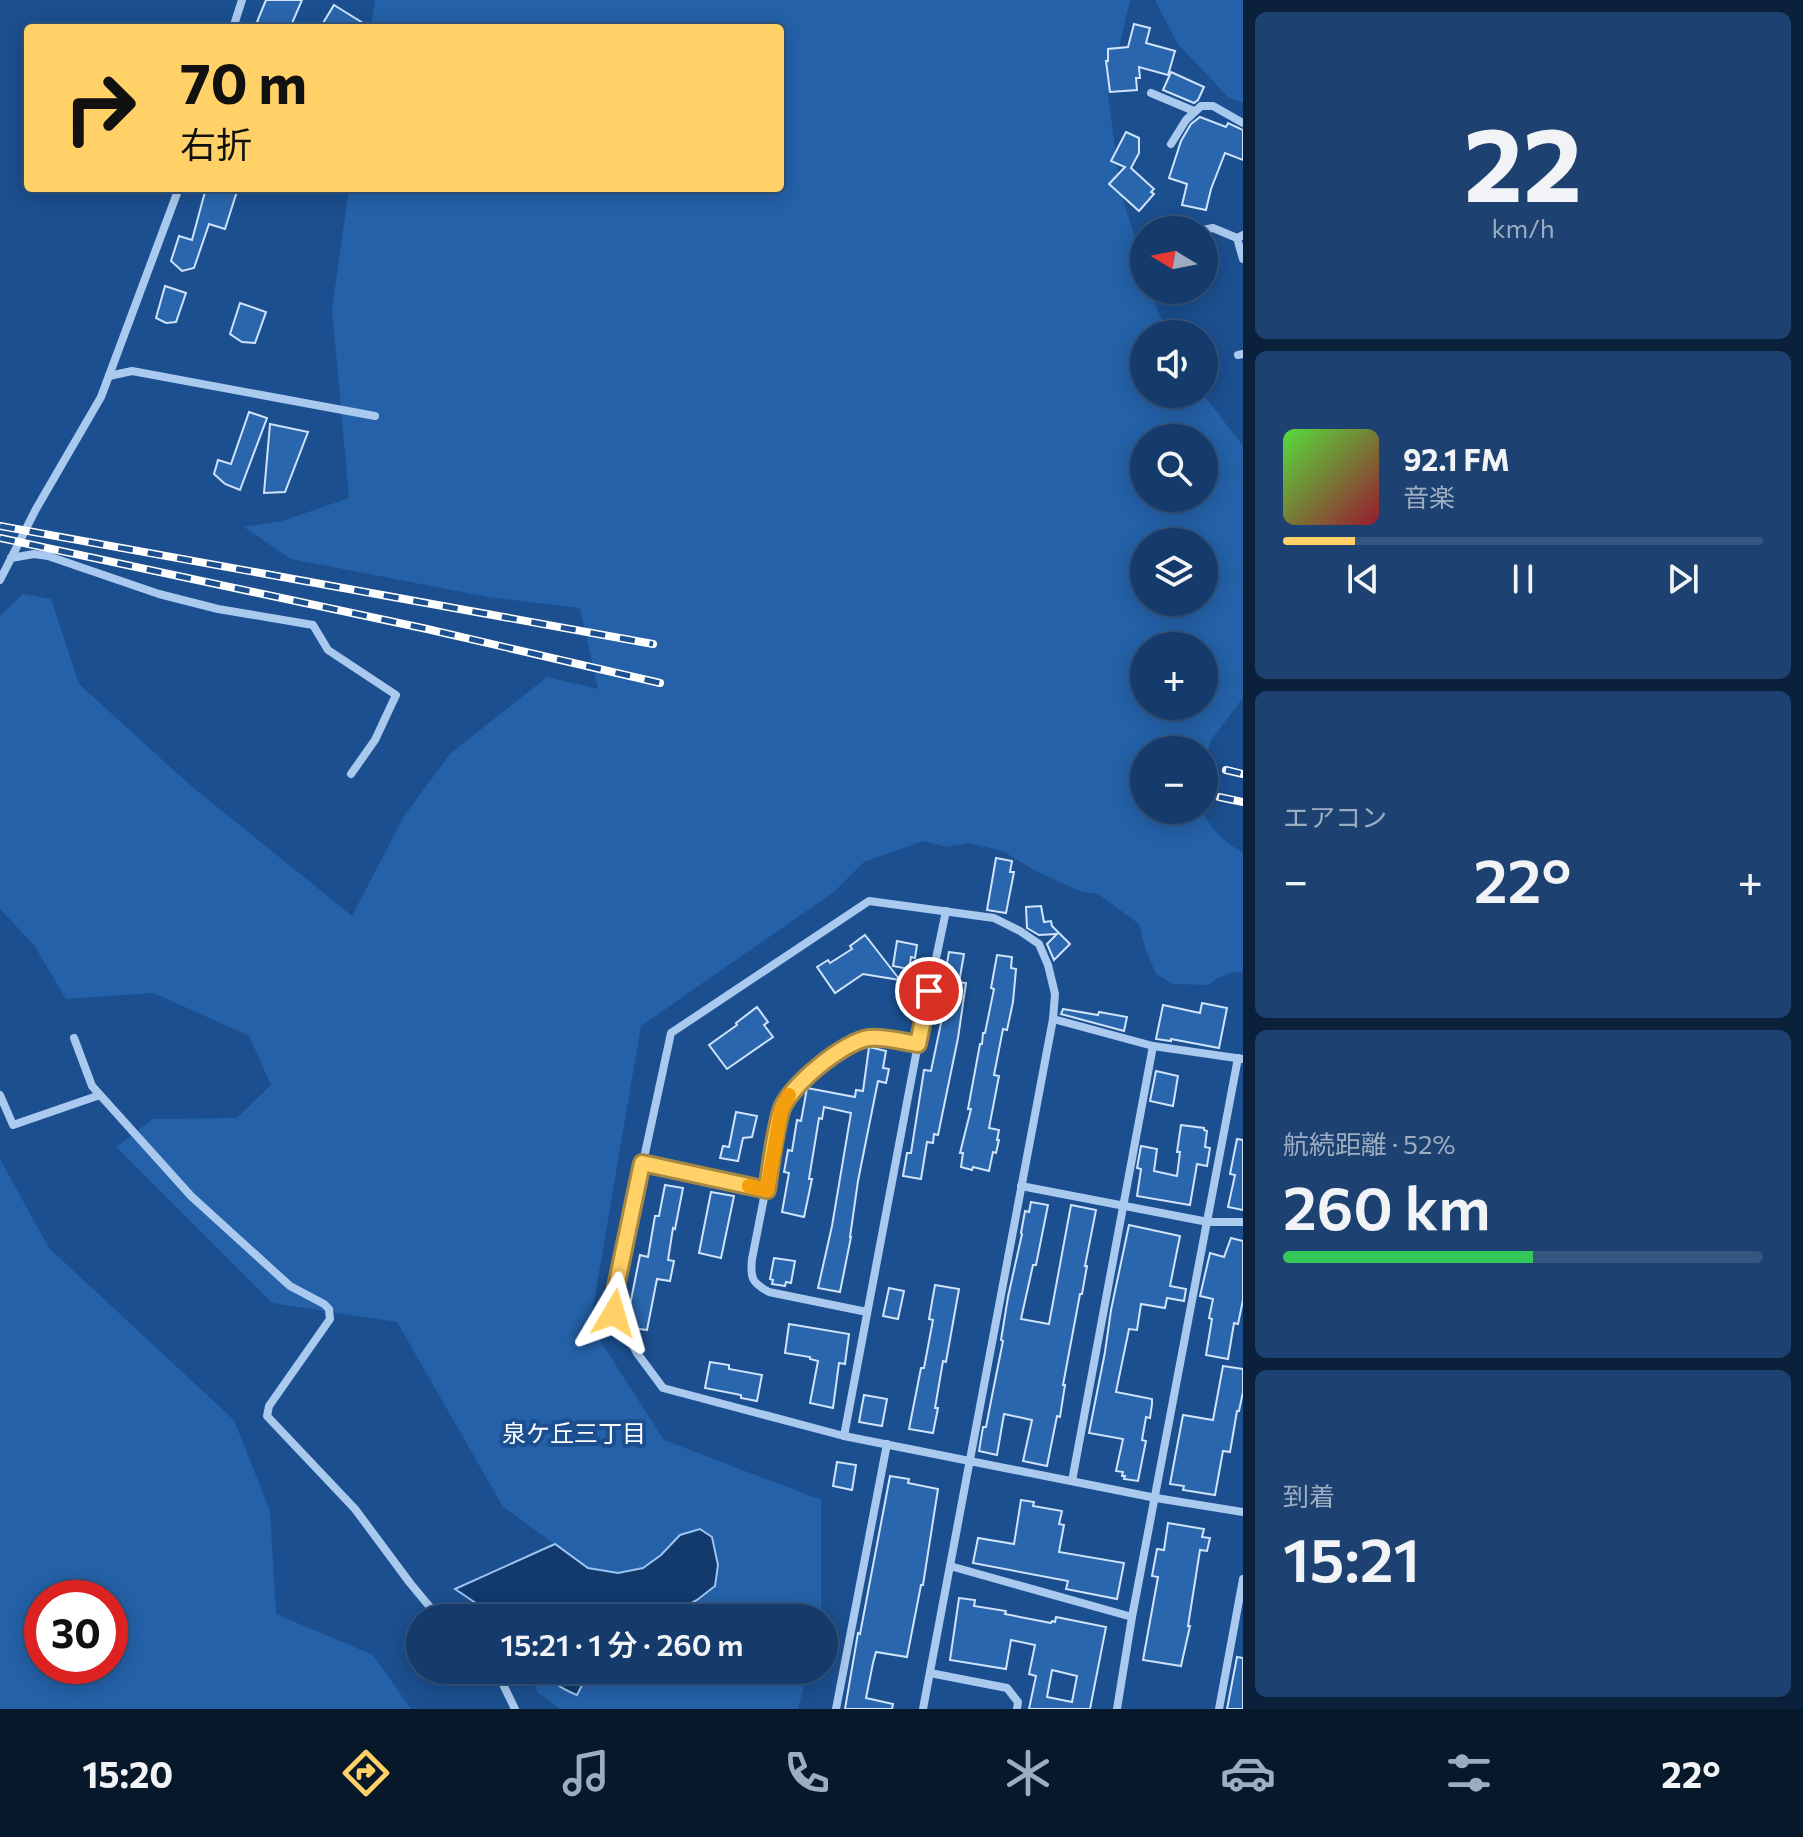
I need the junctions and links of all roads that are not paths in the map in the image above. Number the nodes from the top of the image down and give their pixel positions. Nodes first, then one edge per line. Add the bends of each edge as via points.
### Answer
1 (242, 0) edge
2 (234, 24) edge
3 (1151, 93) dead end
4 (1194, 111) junction
5 (1243, 123) edge
6 (1171, 144) dead end
7 (178, 192) edge
8 (1218, 230) edge
9 (1240, 237) edge
10 (1243, 259) edge
11 (109, 376) junction
12 (375, 416) dead end
13 (11, 558) junction
14 (0, 580) edge
15 (351, 774) dead end
16 (946, 911) junction
17 (1053, 1019) junction
18 (74, 1038) dead end
19 (918, 1044) junction
20 (1153, 1046) junction
21 (1240, 1059) edge
22 (0, 1095) edge
23 (100, 1095) junction
24 (642, 1163) junction
25 (1021, 1186) junction
26 (767, 1190) junction
27 (1125, 1206) junction
28 (1208, 1222) junction
29 (1243, 1222) edge
30 (867, 1312) junction
31 (844, 1436) junction
32 (887, 1444) junction
33 (970, 1461) junction
34 (1072, 1481) junction
35 (1156, 1498) junction
36 (1243, 1512) edge
37 (950, 1566) junction
38 (1243, 1579) edge
39 (428, 1604) edge
40 (1132, 1617) junction
41 (930, 1673) junction
42 (503, 1684) edge
43 (515, 1709) edge
44 (836, 1709) edge
45 (923, 1709) edge
46 (1017, 1709) edge
47 (1117, 1709) edge
48 (1219, 1709) edge

1 - 2 street
3 - 4 street
4 - 5 street via 1209,105
4 - 6 street
7 - 11 street
8 - 9 street
9 - 10 street
11 - 12 street via 132,371
11 - 13 street
13 - 14 street
13 - 15 street via 48,556 159,594 313,625 328,650 396,695 375,740
16 - 17 street via 994,918 1039,944 1055,994
16 - 19 street
16 - 24 street via 869,901 671,1033
17 - 20 street
17 - 25 street
18 - 23 street
19 - 26 street via 860,1040 799,1083 781,1111
19 - 30 street
20 - 21 street
20 - 27 street
21 - 28 street
22 - 23 street via 13,1125
23 - 39 street via 191,1196 290,1286 329,1309 330,1319 267,1416 355,1509
24 - 26 street
24 - 31 street via 612,1306 637,1353 663,1388
25 - 27 street
25 - 33 street
26 - 30 street via 752,1259 756,1285
27 - 28 street
27 - 34 street
28 - 29 street
28 - 35 street
30 - 31 street
31 - 32 street
32 - 33 street
32 - 44 street
33 - 34 street
33 - 37 street
34 - 35 street
35 - 36 street
35 - 40 street
37 - 40 street
37 - 41 street
38 - 48 street
40 - 47 street
41 - 45 street
41 - 46 street via 1007,1688
42 - 43 street

